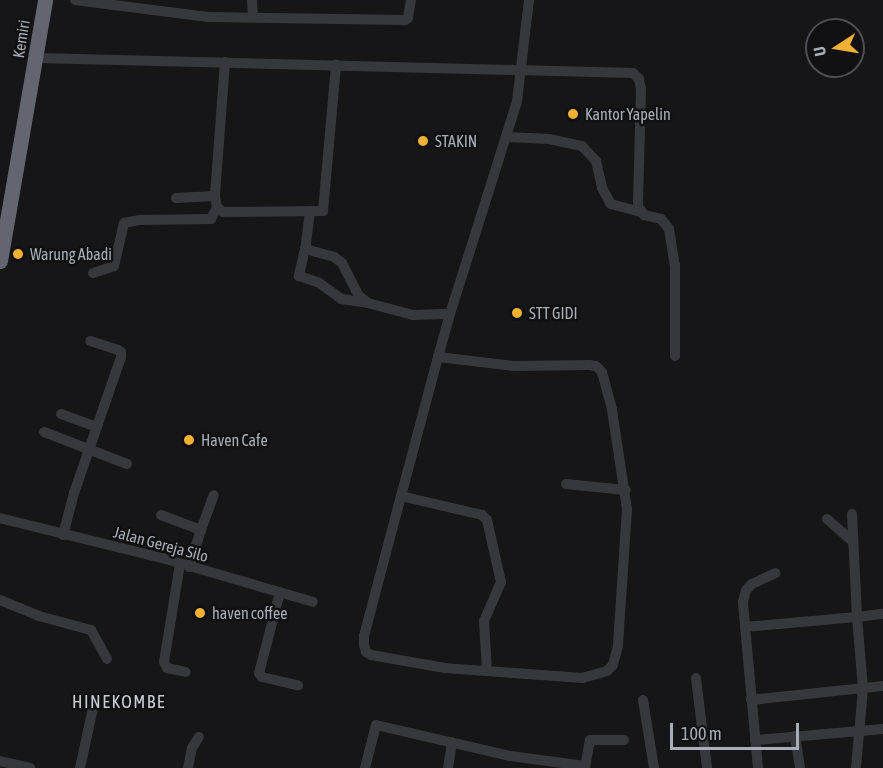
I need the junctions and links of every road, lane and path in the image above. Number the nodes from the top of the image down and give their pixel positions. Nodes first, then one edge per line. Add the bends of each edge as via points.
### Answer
1 (36, 0) edge
2 (45, 0) edge
3 (75, 0) edge
4 (252, 0) edge
5 (411, 0) edge
6 (529, 0) edge
7 (88, 1) edge
8 (253, 17) junction
9 (37, 58) junction
10 (225, 62) junction
11 (336, 65) junction
12 (522, 70) junction
13 (507, 136) junction
14 (176, 198) dead end
15 (216, 202) junction
16 (310, 211) junction
17 (640, 212) junction
18 (0, 224) edge
19 (305, 249) junction
20 (0, 261) edge
21 (93, 273) dead end
22 (368, 303) junction
23 (450, 314) junction
24 (90, 341) dead end
25 (675, 356) dead end
26 (435, 366) junction
27 (61, 414) dead end
28 (97, 427) junction
29 (44, 432) dead end
30 (88, 449) junction
31 (127, 464) dead end
32 (566, 484) dead end
33 (626, 490) junction
34 (214, 495) dead end
35 (401, 496) junction
36 (852, 514) dead end
37 (161, 515) dead end
38 (0, 518) edge
39 (826, 519) dead end
40 (201, 530) junction
41 (63, 536) junction
42 (852, 544) junction
43 (184, 565) junction
44 (776, 573) dead end
45 (280, 592) junction
46 (0, 600) edge
47 (313, 602) dead end
48 (883, 614) edge
49 (857, 617) junction
50 (745, 627) junction
51 (107, 659) dead end
52 (487, 671) junction
53 (186, 672) dead end
54 (696, 678) dead end
55 (298, 685) dead end
56 (883, 686) edge
57 (863, 688) junction
58 (643, 700) dead end
59 (752, 700) junction
60 (93, 708) dead end
61 (883, 729) edge
62 (861, 730) junction
63 (795, 736) junction
64 (199, 737) dead end
65 (624, 740) dead end
66 (755, 740) junction
67 (452, 742) junction
68 (0, 761) edge
69 (585, 767) edge
70 (30, 768) edge
71 (80, 768) edge
72 (188, 768) edge
73 (365, 768) edge
74 (448, 768) edge
75 (654, 768) edge
76 (707, 768) edge
77 (758, 768) edge
78 (800, 768) edge
79 (856, 768) edge

1 - 18 highway
2 - 9 highway, Kemiri
3 - 7 street
4 - 8 street
5 - 8 street via 405,20
6 - 12 street
7 - 8 street via 191,16
9 - 10 street
9 - 20 highway, Kemiri
10 - 11 street
10 - 15 street
11 - 12 street
11 - 16 street via 323,211
12 - 13 street
12 - 17 street via 636,75 641,90 637,197
13 - 17 street via 582,146 596,161 602,188 611,204
13 - 23 street
14 - 15 street
15 - 16 street via 223,212
15 - 21 street via 211,219 124,223 114,266
16 - 19 street
17 - 25 street via 661,219 669,229 675,265
19 - 22 street via 328,254 342,263 359,296
19 - 22 street via 299,276 318,282 341,299
22 - 23 street via 413,315
23 - 26 street
24 - 28 street via 121,352
26 - 33 street via 589,365 604,378
26 - 35 street
27 - 28 street
28 - 30 street
29 - 30 street
30 - 31 street
30 - 41 street
32 - 33 street
33 - 52 street via 620,622 613,665 602,674 583,678
34 - 40 street
35 - 52 street via 482,515 487,520 501,582 484,621
35 - 52 street via 364,636 366,652 412,663
36 - 42 street
37 - 40 street
38 - 41 street, Jalan Gereja Silo
39 - 42 street
40 - 43 street
41 - 43 street, Jalan Gereja Silo via 86,538
42 - 49 street
43 - 45 street, Jalan Gereja Silo
43 - 53 street via 164,662 167,668
44 - 50 street via 757,579 746,590
45 - 47 street, Jalan Gereja Silo
45 - 55 street via 259,673
46 - 51 street via 91,630
48 - 49 street
49 - 50 street
49 - 57 street
50 - 59 street
54 - 76 street
56 - 57 street
57 - 59 street
57 - 62 street
58 - 75 street
59 - 66 street
60 - 71 street
61 - 62 street
62 - 63 street
62 - 79 street
63 - 66 street
63 - 78 street
64 - 72 street
65 - 69 street via 590,740
66 - 77 street
67 - 69 street via 510,756
67 - 73 street via 376,725
67 - 74 street
68 - 70 street

